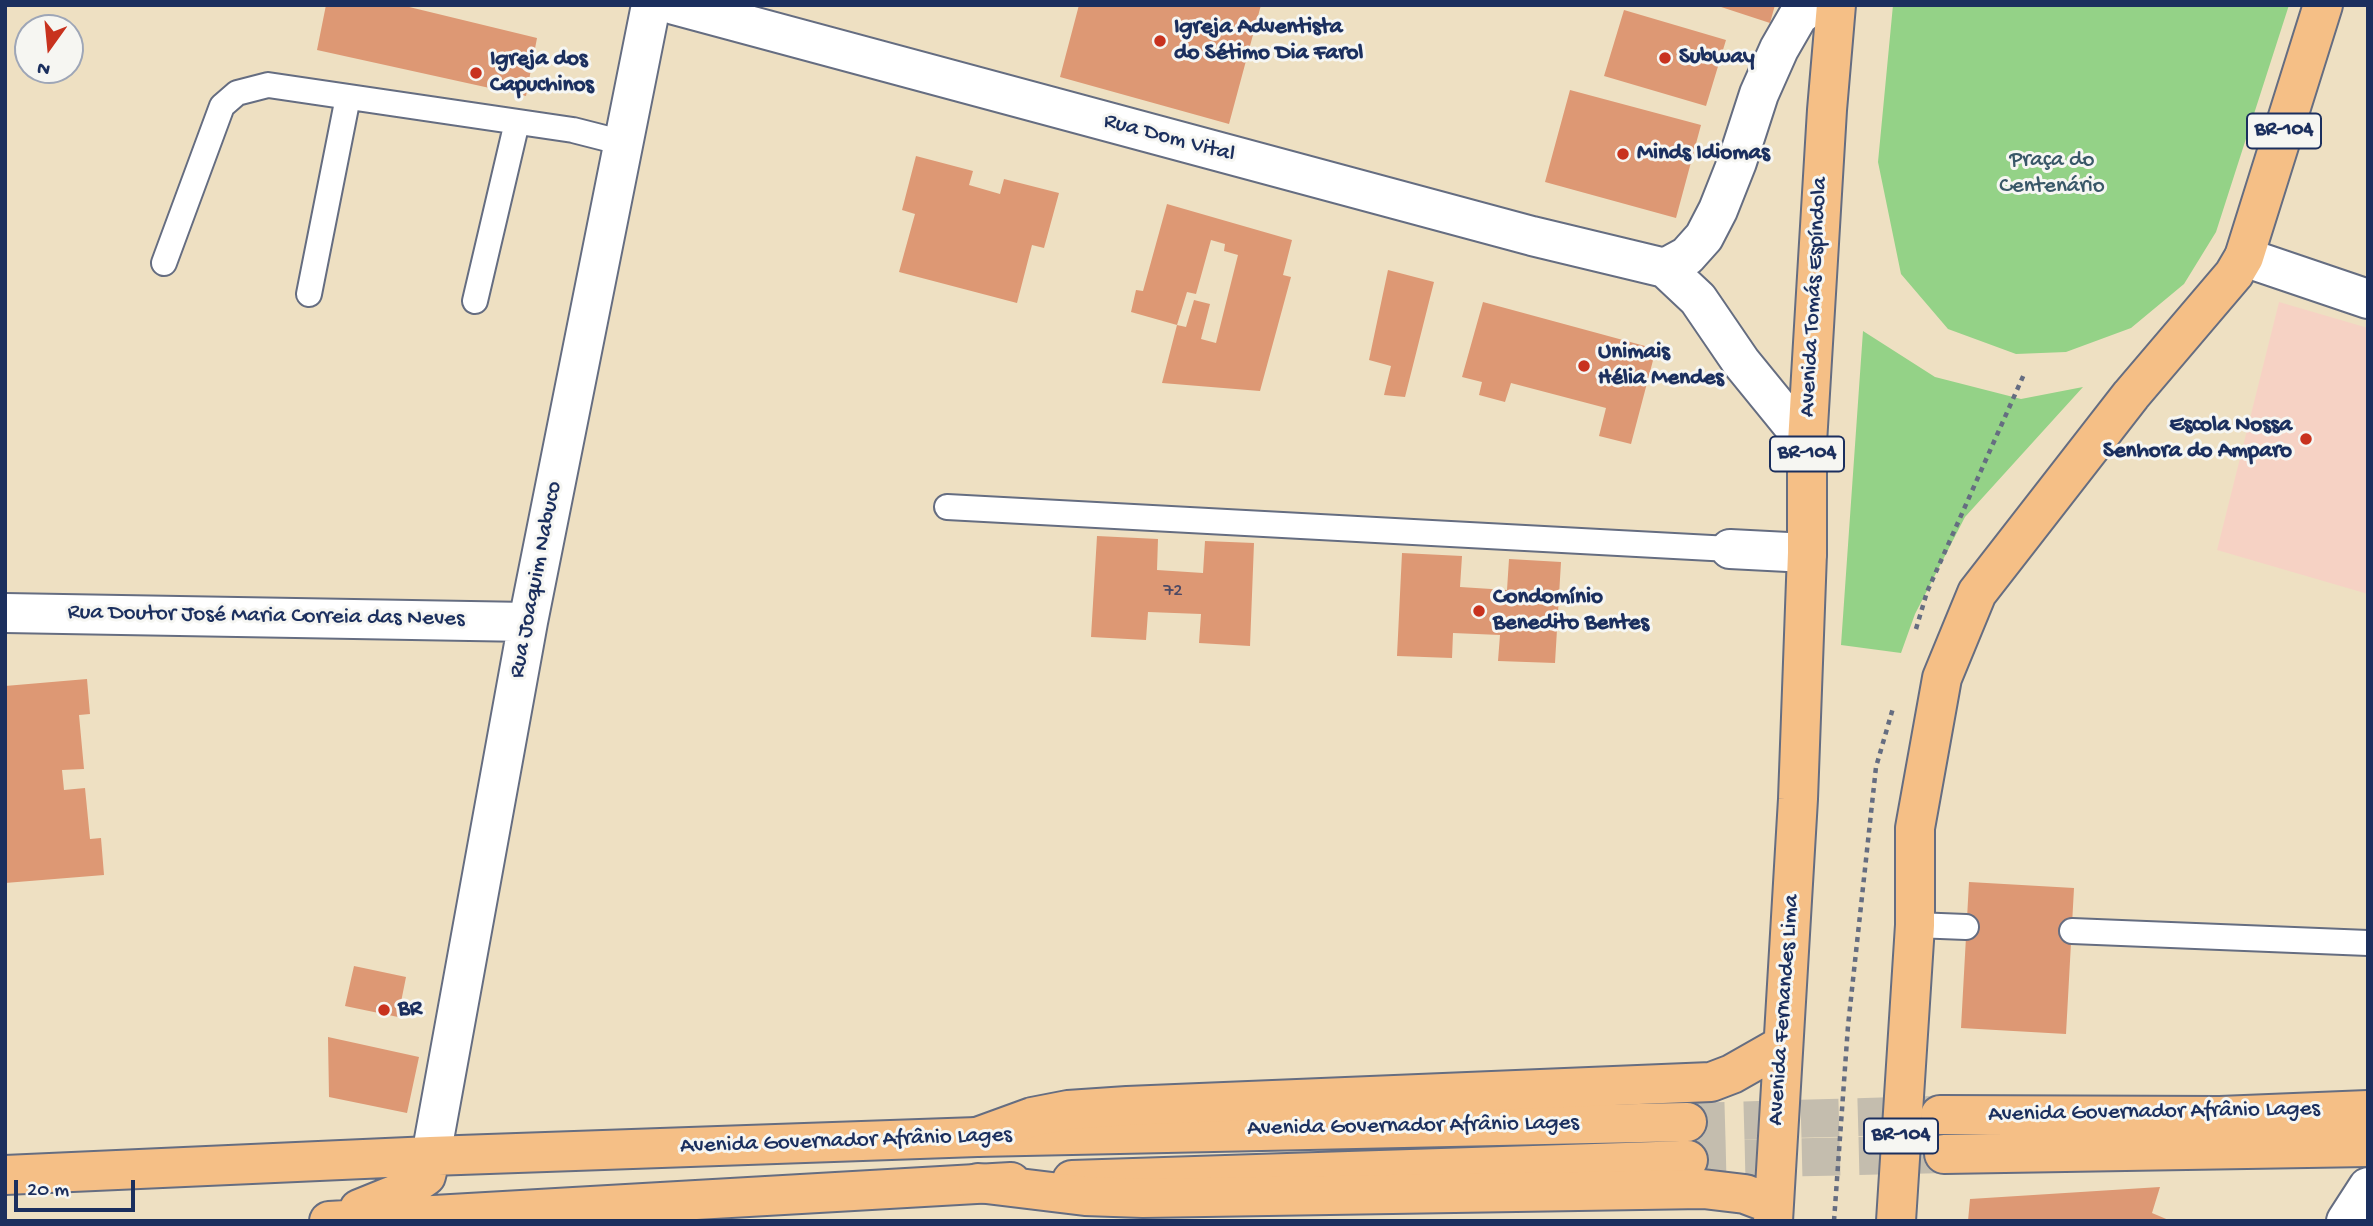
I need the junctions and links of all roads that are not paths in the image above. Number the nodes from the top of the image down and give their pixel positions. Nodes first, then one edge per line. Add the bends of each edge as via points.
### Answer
1 (651, 5) edge
2 (674, 5) edge
3 (1812, 5) edge
4 (1836, 5) edge
5 (2323, 5) edge
6 (348, 97) junction
7 (517, 122) junction
8 (624, 142) junction
9 (2245, 257) junction
10 (164, 263) dead end
11 (1665, 268) junction
12 (309, 294) dead end
13 (2368, 299) edge
14 (475, 301) dead end
15 (1807, 443) junction
16 (947, 507) dead end
17 (1730, 549) joint
18 (1807, 553) junction
19 (5, 613) edge
20 (527, 622) junction
21 (1798, 799) joint
22 (1915, 925) junction
23 (1966, 927) dead end
24 (2072, 931) dead end
25 (2368, 943) edge
26 (1783, 1045) junction
27 (2368, 1110) edge
28 (1940, 1115) tunnel mouth
29 (1687, 1122) tunnel mouth
30 (977, 1137) junction
31 (2368, 1147) edge
32 (1944, 1154) tunnel mouth
33 (431, 1156) junction
34 (1688, 1160) tunnel mouth
35 (5, 1175) edge
36 (978, 1183) junction
37 (2368, 1187) edge
38 (1773, 1213) edge
39 (420, 1218) edge
40 (316, 1221) edge
41 (329, 1221) edge
42 (1896, 1221) edge
43 (2346, 1221) edge

1 - 8 street, Rua Joaquim Nabuco
2 - 11 street, Rua Dom Vital
3 - 11 street via 1798,16 1779,49 1704,237 1687,256
4 - 15 main road, Avenida Tomás Espíndola / BR-104
5 - 9 main road, BR-104
6 - 7 lane
6 - 10 lane via 268,85 229,99 222,106
6 - 12 lane
7 - 8 lane
7 - 14 lane
8 - 20 street, Rua Joaquim Nabuco
9 - 13 street
9 - 22 main road, BR-104 via 1977,593 1942,678 1915,828
11 - 15 street, Rua Dom Vital via 1698,299 1741,362
15 - 18 main road, Avenida Tomás Espíndola / BR-104
16 - 17 lane
17 - 18 street
18 - 21 main road, Avenida Tomás Espíndola / BR-104
19 - 20 street, Rua Doutor José Maria Correia das Neves
20 - 33 street, Rua Joaquim Nabuco
21 - 26 main road, Avenida Fernandes Lima / BR-104
22 - 23 lane
22 - 42 main road, BR-104
24 - 25 lane
26 - 30 main road via 1711,1082 1104,1107 1032,1117
26 - 38 main road, Avenida Fernandes Lima / BR-104
27 - 28 main road, Avenida Governador Afrânio Lages via 2220,1116
29 - 30 main road, Avenida Governador Afrânio Lages
30 - 33 main road, Avenida Governador Afrânio Lages
31 - 32 main road, Avenida Governador Afrânio Lages
33 - 35 main road, Avenida Governador Afrânio Lages
33 - 40 main road via 426,1176 405,1190
34 - 36 main road, Avenida Governador Afrânio Lages
36 - 38 main road via 1143,1198 1703,1189 1745,1194
36 - 39 main road, Avenida Governador Afrânio Lages
37 - 43 street
39 - 41 main road, Avenida Governador Afrânio Lages

